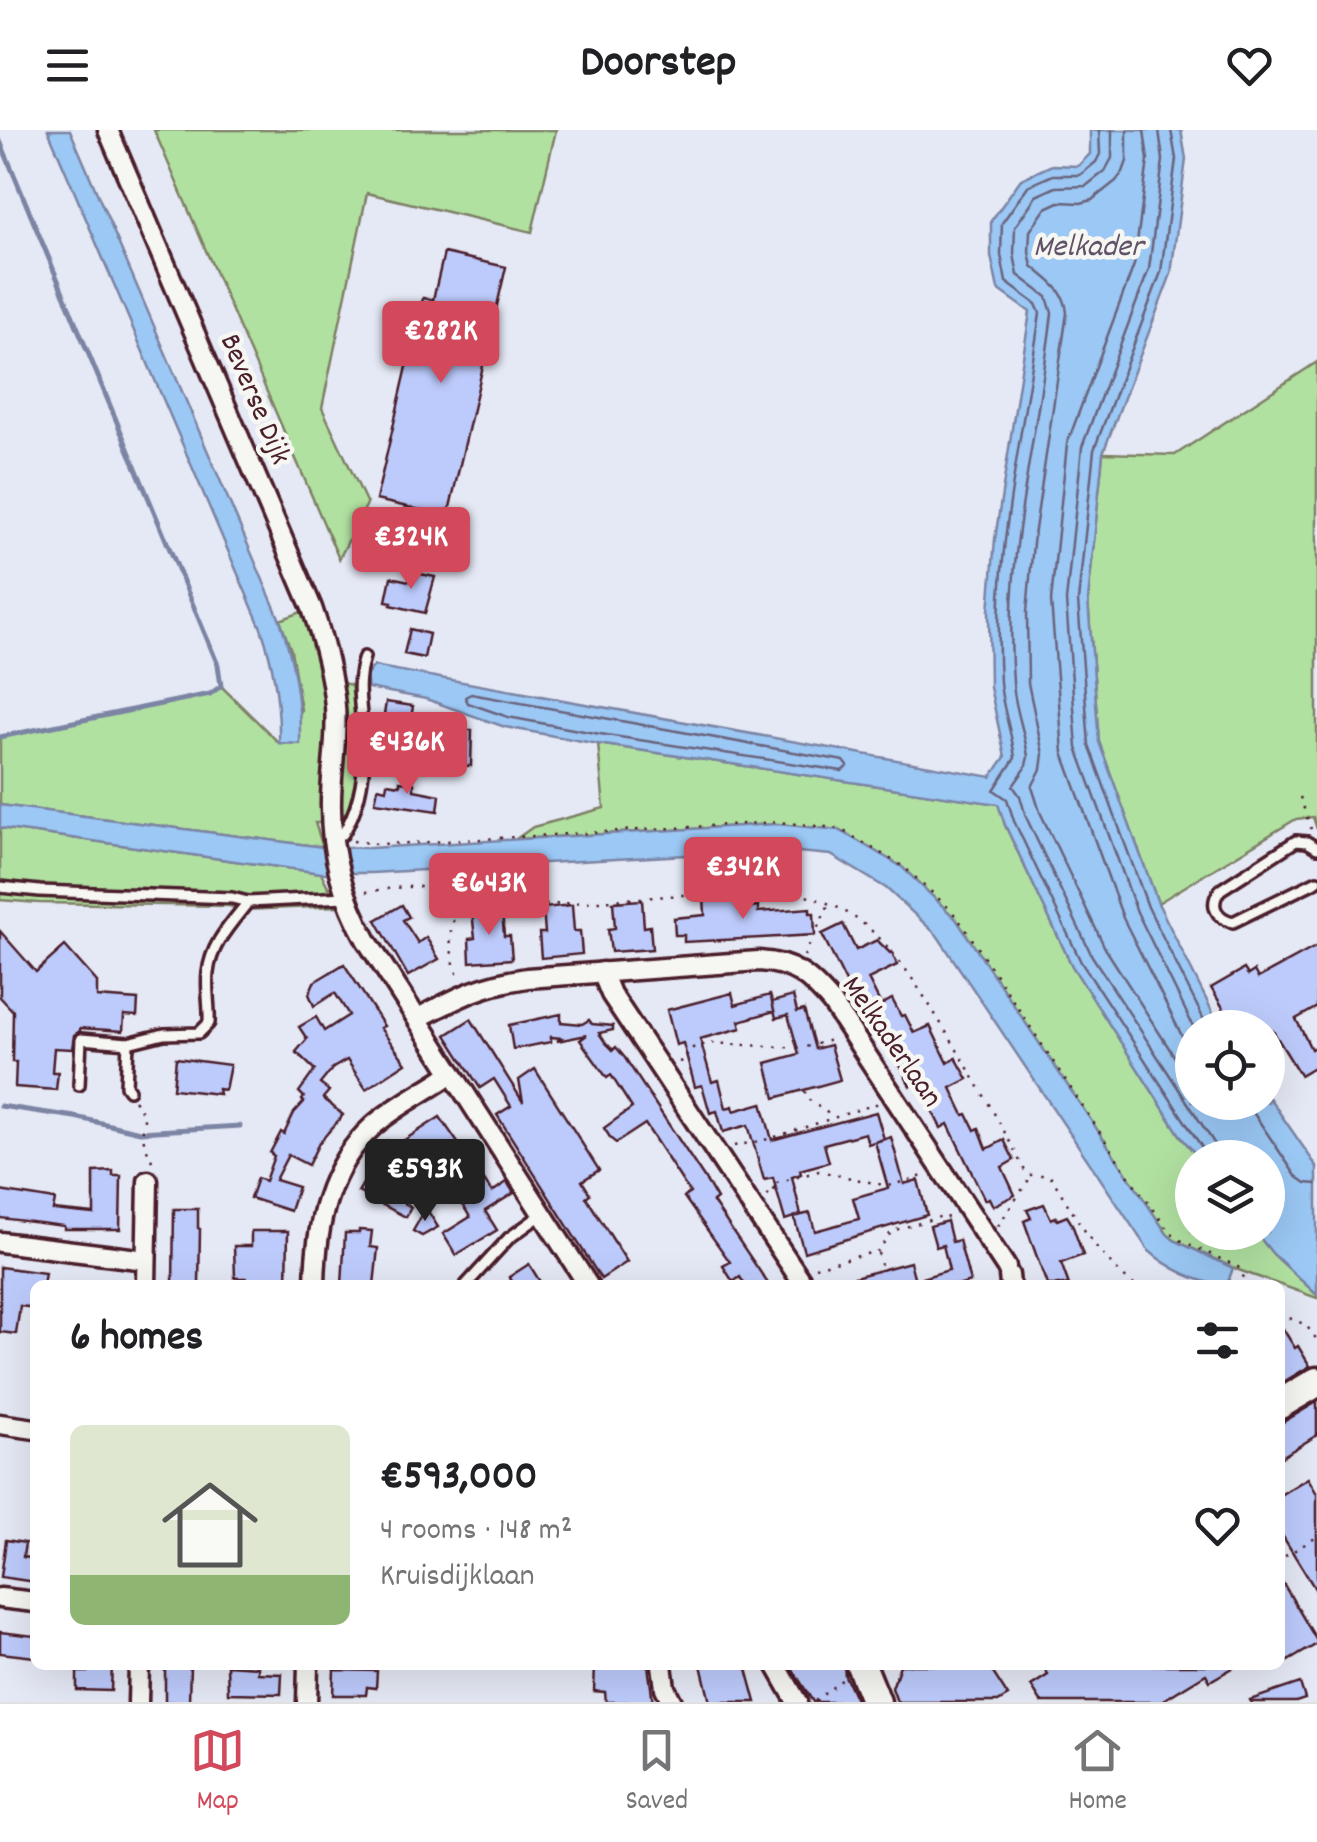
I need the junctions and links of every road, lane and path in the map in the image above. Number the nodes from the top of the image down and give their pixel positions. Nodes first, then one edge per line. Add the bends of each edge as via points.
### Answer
1 (108, 130) edge
2 (364, 657) dead end
3 (1300, 797) dead end
4 (333, 837) junction
5 (1317, 848) edge
6 (1317, 881) edge
7 (0, 887) edge
8 (344, 893) junction
9 (248, 902) junction
10 (829, 904) junction
11 (459, 911) junction
12 (798, 970) junction
13 (602, 972) junction
14 (468, 992) junction
15 (418, 1018) junction
16 (839, 1038) dead end
17 (128, 1043) junction
18 (673, 1064) dead end
19 (452, 1074) junction
20 (79, 1085) dead end
21 (129, 1090) joint
22 (805, 1092) dead end
23 (895, 1098) junction
24 (834, 1118) junction
25 (715, 1150) junction
26 (928, 1174) dead end
27 (1027, 1175) junction
28 (148, 1181) joint
29 (760, 1197) dead end
30 (542, 1215) junction
31 (958, 1219) dead end
32 (988, 1240) junction
33 (0, 1242) edge
34 (878, 1251) junction
35 (146, 1260) junction
36 (882, 1265) dead end
37 (1008, 1276) edge
38 (807, 1277) edge
39 (146, 1280) edge
40 (315, 1280) edge
41 (471, 1280) edge
42 (585, 1280) edge
43 (1128, 1280) edge
44 (1245, 1280) edge
45 (1285, 1316) edge
46 (1317, 1340) edge
47 (1317, 1382) edge
48 (1285, 1401) edge
49 (0, 1424) edge
50 (30, 1427) edge
51 (1317, 1536) edge
52 (1304, 1544) junction
53 (1308, 1550) dead end
54 (1292, 1552) junction
55 (1285, 1556) dead end
56 (1296, 1557) dead end
57 (0, 1598) edge
58 (30, 1601) edge
59 (139, 1670) edge
60 (308, 1670) edge
61 (663, 1670) edge
62 (779, 1670) edge
63 (857, 1670) edge
64 (863, 1670) edge
65 (138, 1702) edge
66 (307, 1702) edge
67 (672, 1702) edge
68 (797, 1702) edge
69 (814, 1702) edge
70 (876, 1702) edge

1 - 4 street, Beverse Dijk via 324,641 335,708
2 - 4 lane via 358,676 362,781 350,822
3 - 5 path
4 - 8 street, Beverse Dijk
4 - 44 path via 410,843 779,822 842,830 904,867 951,910 1168,1230 1238,1267
5 - 6 lane via 1296,841 1220,890 1214,908 1232,922
7 - 9 lane
8 - 9 lane
8 - 11 path via 435,889
8 - 15 street, Beverse Dijk
9 - 17 lane via 212,954 204,1029
10 - 11 path via 780,890 752,890
10 - 12 path
10 - 27 path via 896,955 993,1108
11 - 14 path via 451,923 454,966
12 - 13 street, Melkaderlaan via 759,961
12 - 23 street, Melkaderlaan via 832,1003
13 - 14 street, Melkaderlaan via 496,982
13 - 25 street
14 - 15 street, Melkaderlaan
15 - 19 street, Beverse Dijk
16 - 18 path via 802,1048 710,1042 689,1048 685,1060
17 - 20 lane via 81,1039
17 - 21 lane
19 - 30 street, Beverse Dijk
19 - 40 street via 374,1126 335,1176 324,1206
21 - 28 path via 145,1121 153,1162
22 - 24 path
23 - 24 path
23 - 32 street, Melkaderlaan
24 - 25 path
25 - 38 street
26 - 29 path via 888,1186 819,1171 773,1184 776,1192
27 - 32 path
27 - 43 path via 1050,1176 1097,1249
28 - 35 street
30 - 41 lane via 509,1238
30 - 42 street, Beverse Dijk
31 - 34 path via 948,1222 946,1216 892,1231
32 - 37 street, Melkaderlaan
33 - 35 street
34 - 36 path
34 - 38 path
35 - 39 street
45 - 46 path via 1306,1325
47 - 48 main road
49 - 50 street
51 - 52 path
52 - 53 path
52 - 54 path
54 - 55 path
54 - 56 path
57 - 58 street
59 - 65 street
60 - 66 street
61 - 67 street
62 - 68 street
63 - 69 path
64 - 70 main road

